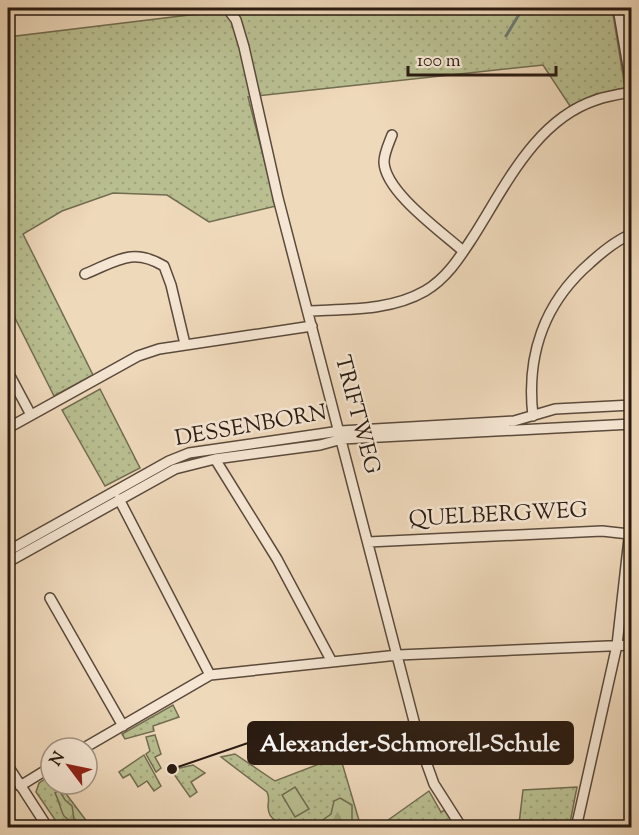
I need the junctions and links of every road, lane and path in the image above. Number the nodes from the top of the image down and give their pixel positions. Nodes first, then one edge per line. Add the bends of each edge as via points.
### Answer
1 (228, 8) edge
2 (618, 8) edge
3 (632, 91) edge
4 (392, 135) dead end
5 (632, 234) edge
6 (463, 251) junction
7 (85, 274) dead end
8 (309, 311) junction
9 (312, 326) junction
10 (185, 344) junction
11 (8, 372) edge
12 (632, 405) edge
13 (31, 415) junction
14 (534, 416) junction
15 (632, 424) edge
16 (8, 428) edge
17 (341, 435) junction
18 (215, 459) junction
19 (119, 499) junction
20 (632, 512) edge
21 (629, 534) junction
22 (368, 542) junction
23 (8, 551) edge
24 (8, 562) edge
25 (50, 598) dead end
26 (617, 645) junction
27 (632, 645) edge
28 (398, 656) junction
29 (332, 662) junction
30 (210, 675) junction
31 (123, 726) junction
32 (99, 740) edge
33 (8, 766) edge
34 (39, 774) edge
35 (20, 786) junction
36 (48, 828) edge
37 (462, 828) edge
38 (576, 828) edge

1 - 8 street, TRIFTWEG via 244,47 278,198
2 - 3 street
3 - 6 street via 577,108 541,136
4 - 6 street via 384,162 391,181 407,201
5 - 14 street via 598,255 570,280 551,309 537,340 532,368
6 - 8 street via 450,271 435,284 407,299 360,309
7 - 10 street via 131,256 142,255 164,266
8 - 9 street, TRIFTWEG
9 - 10 street
9 - 17 street, TRIFTWEG
10 - 13 street via 138,356
11 - 13 street
12 - 14 street, DESSENBORN via 555,410
13 - 16 street
14 - 17 street, DESSENBORN via 514,421
15 - 17 street, DESSENBORN
17 - 18 street, DESSENBORN via 320,445
17 - 22 street, TRIFTWEG
17 - 23 street, DESSENBORN via 189,453
18 - 19 street, DESSENBORN via 176,469
18 - 29 street via 277,560
19 - 24 street, DESSENBORN
19 - 30 street
20 - 21 street
21 - 22 street, QUELBERGWEG via 602,531
21 - 26 street
22 - 28 street, TRIFTWEG
25 - 31 street
26 - 27 street
26 - 28 street
26 - 38 street
28 - 29 street
28 - 37 street, TRIFTWEG via 427,767
29 - 30 street
30 - 31 street
31 - 32 street
33 - 35 street
34 - 35 street
35 - 36 street

